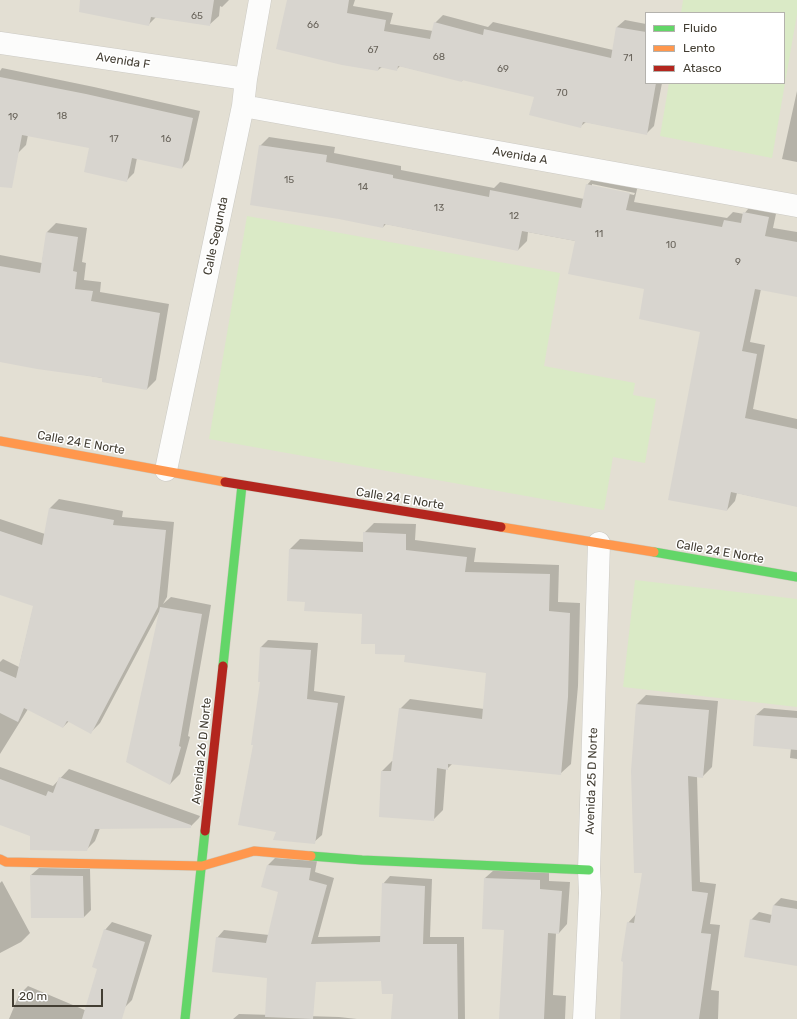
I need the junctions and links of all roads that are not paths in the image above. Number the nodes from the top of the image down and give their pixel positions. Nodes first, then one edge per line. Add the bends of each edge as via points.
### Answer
1 (260, 0) edge
2 (0, 43) edge
3 (246, 79) junction
4 (243, 106) junction
5 (797, 206) edge
6 (0, 441) edge
7 (166, 470) junction
8 (242, 485) junction
9 (599, 543) junction
10 (797, 577) edge
11 (0, 859) edge
12 (202, 866) junction
13 (589, 870) junction
14 (185, 1019) edge
15 (584, 1019) edge

1 - 3 street, Calle Segunda
2 - 3 street, Avenida F
3 - 4 street, Calle Segunda
4 - 5 street, Avenida A
4 - 7 street, Calle Segunda
6 - 7 street, Calle 24 E Norte
7 - 8 street, Calle 24 E Norte
8 - 9 street, Calle 24 E Norte
8 - 12 street, Avenida 26 D Norte
9 - 10 street, Calle 24 E Norte
9 - 13 street, Avenida 25 D Norte
11 - 12 street via 6,862
12 - 13 street via 254,851 362,860
12 - 14 street, Avenida 26 D Norte
13 - 15 street, Avenida 25 D Norte

